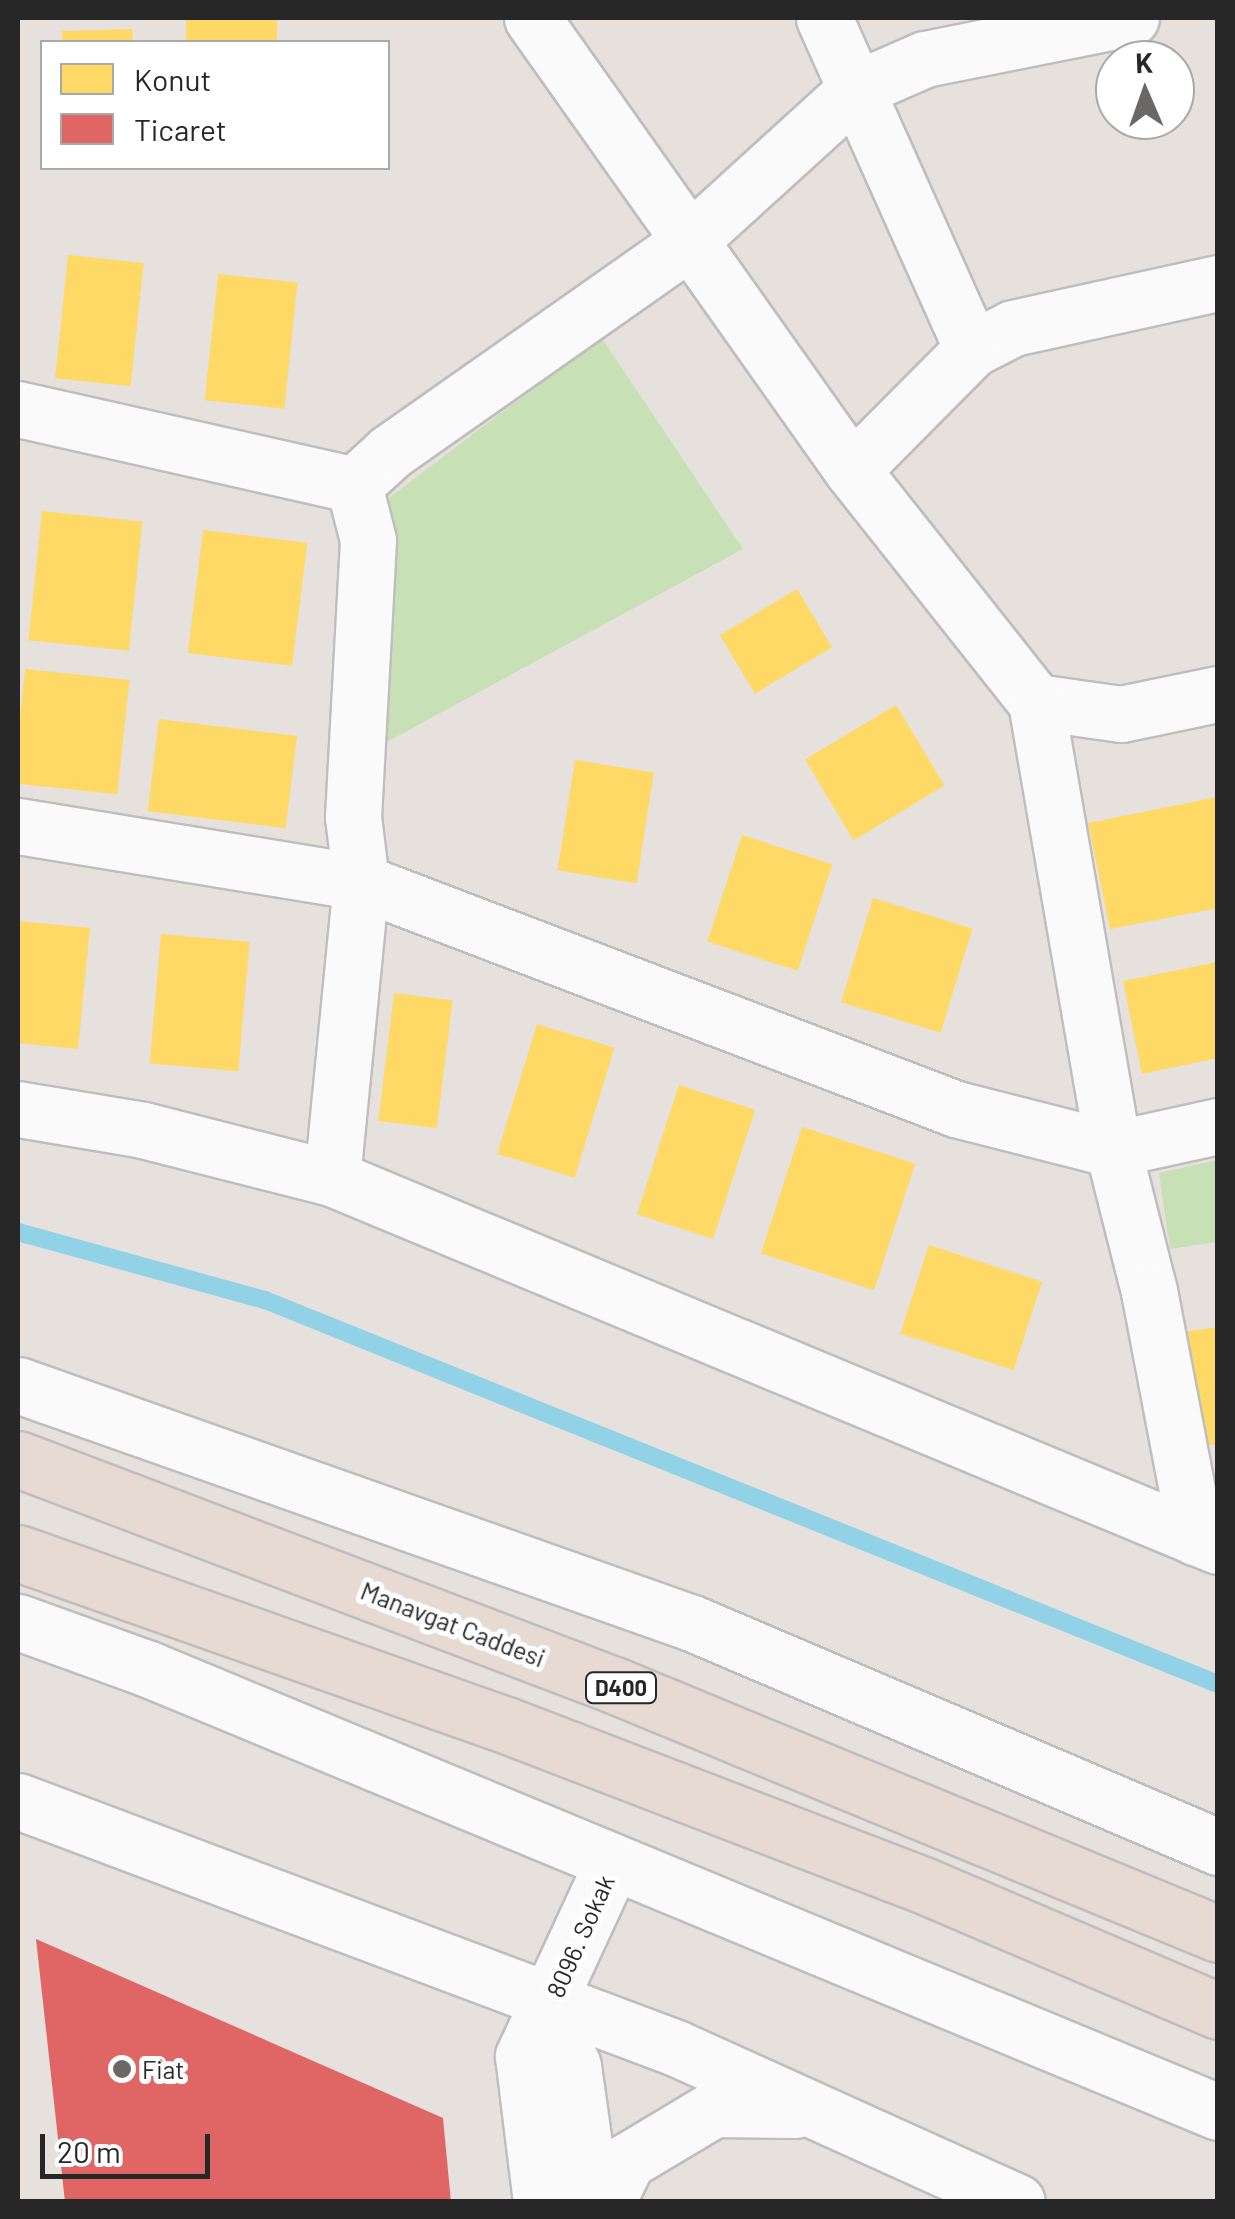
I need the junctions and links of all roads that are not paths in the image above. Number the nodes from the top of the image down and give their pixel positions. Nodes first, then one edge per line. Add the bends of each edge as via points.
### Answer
1 (532, 18) edge
2 (824, 18) edge
3 (1132, 18) edge
4 (856, 89) junction
5 (688, 242) junction
6 (1218, 283) edge
7 (972, 349) junction
8 (18, 409) edge
9 (852, 470) junction
10 (354, 484) junction
11 (1218, 694) edge
12 (1036, 702) junction
13 (18, 826) edge
14 (361, 882) junction
15 (18, 1110) edge
16 (1218, 1126) edge
17 (1113, 1149) junction
18 (332, 1178) junction
19 (18, 1386) edge
20 (18, 1459) edge
21 (1206, 1542) edge
22 (18, 1553) edge
23 (18, 1622) edge
24 (18, 1801) edge
25 (1218, 1847) edge
26 (612, 1863) junction
27 (1218, 1934) edge
28 (550, 2004) junction
29 (1218, 2012) edge
30 (812, 2110) junction
31 (1218, 2112) edge
32 (541, 2202) edge
33 (592, 2202) edge
34 (606, 2202) edge
35 (1017, 2202) edge

1 - 5 street
2 - 4 street
3 - 4 street via 924,59
4 - 5 street
4 - 7 street
5 - 9 street
5 - 10 street
6 - 7 street via 1014,328
7 - 9 street
8 - 10 street
9 - 12 street
10 - 14 street via 368,540 354,818
11 - 12 street via 1121,714
12 - 17 street
13 - 14 street
14 - 17 street via 956,1109
14 - 18 street
15 - 18 street via 143,1130
16 - 17 street
17 - 21 street
18 - 21 street
19 - 25 street via 692,1623
20 - 27 highway, Manavgat Caddesi / D400 via 614,1685
22 - 29 highway via 506,1725 922,1885
23 - 26 street via 146,1668
24 - 28 street
26 - 28 street, 8096. Sokak
26 - 31 street
28 - 30 street
28 - 32 street, 8096. Sokak via 523,2056
28 - 33 street, 8096. Sokak via 572,2066
30 - 34 street via 714,2109 627,2161
30 - 35 street

